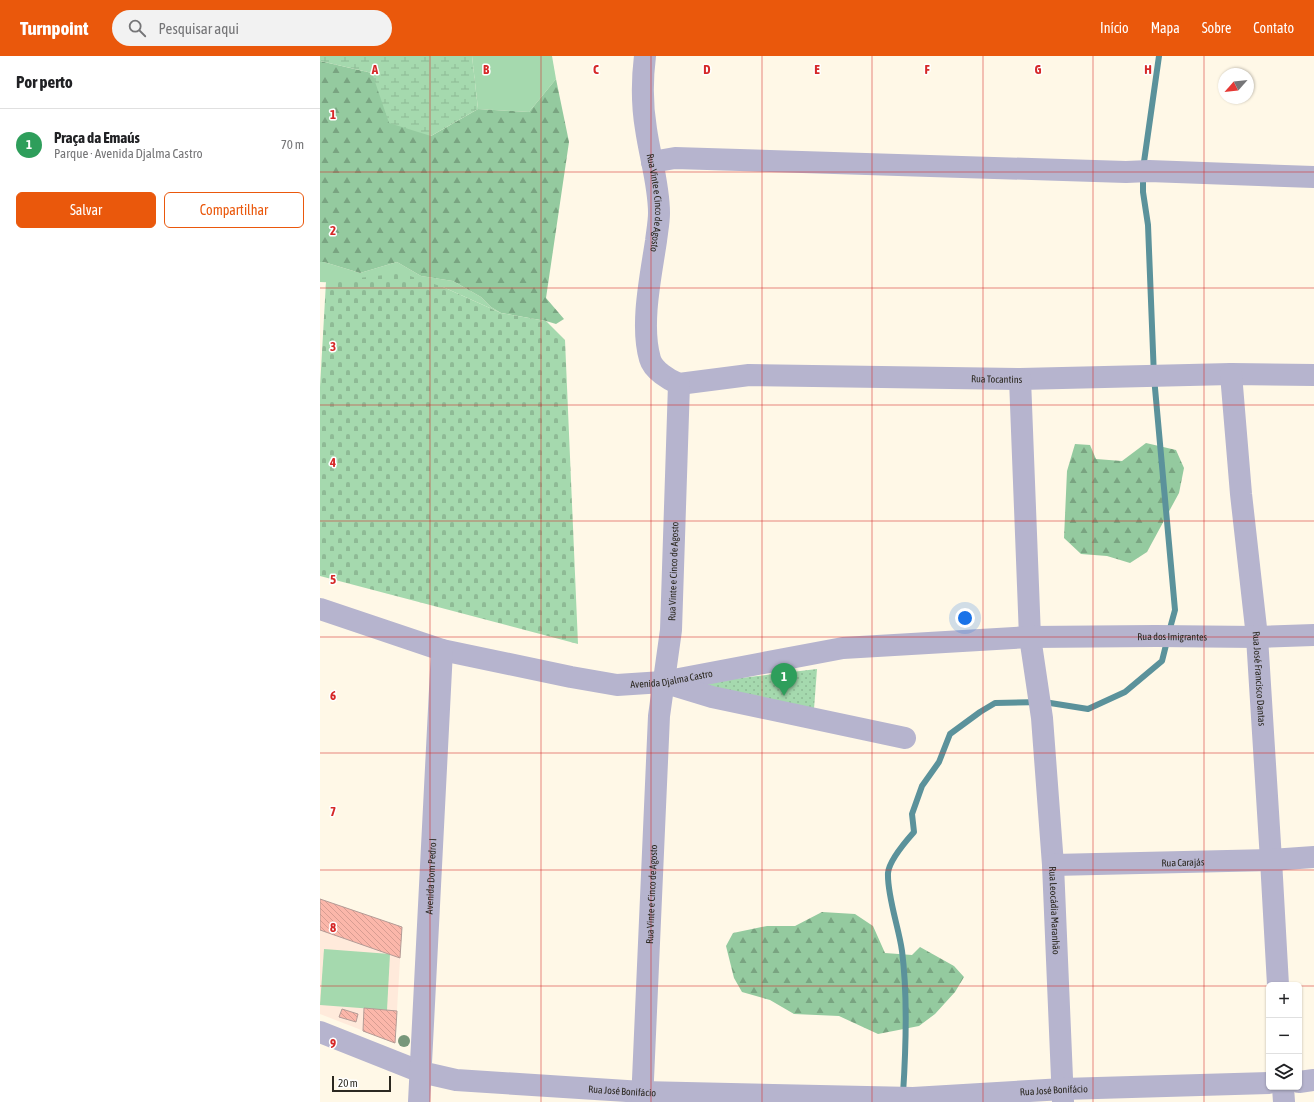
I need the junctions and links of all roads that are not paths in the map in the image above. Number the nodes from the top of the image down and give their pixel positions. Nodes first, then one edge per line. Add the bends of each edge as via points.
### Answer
1 (645, 56) edge
2 (652, 162) junction
3 (1314, 177) edge
4 (1231, 374) junction
5 (1314, 375) edge
6 (1020, 379) junction
7 (679, 384) junction
8 (320, 609) edge
9 (1314, 635) edge
10 (1030, 637) junction
11 (1257, 637) junction
12 (442, 650) junction
13 (664, 682) junction
14 (905, 738) dead end
15 (1314, 857) edge
16 (1271, 860) junction
17 (1053, 865) junction
18 (1278, 982) edge
19 (320, 1032) edge
20 (421, 1072) junction
21 (1314, 1080) edge
22 (1302, 1082) edge
23 (1266, 1083) edge
24 (1283, 1090) edge
25 (1063, 1096) edge
26 (642, 1097) edge
27 (419, 1102) edge
28 (1284, 1102) edge

1 - 2 street, Rua Vinte e Cinco de Agosto via 643,90
2 - 3 street via 675,158
2 - 7 street, Rua Vinte e Cinco de Agosto via 659,214 646,339 650,360 669,380
4 - 5 street, Rua Tocantins
4 - 6 street, Rua Tocantins
4 - 11 street, Rua José Francisco Dantas
6 - 7 street, Rua Tocantins via 749,375
6 - 10 street, Rua Leocádia Maranhão
7 - 13 street, Rua Vinte e Cinco de Agosto via 671,630
8 - 12 street, Avenida Djalma Castro
9 - 11 street, Rua dos Imigrantes
10 - 11 street, Rua dos Imigrantes
10 - 13 street, Avenida Djalma Castro via 843,648
10 - 17 street, Rua Leocádia Maranhão via 1042,718
11 - 16 street, Rua José Francisco Dantas
12 - 13 street, Avenida Djalma Castro via 618,685
12 - 20 street, Avenida Dom Pedro I
13 - 14 street via 712,697
13 - 26 street, Rua Vinte e Cinco de Agosto via 659,716
15 - 16 street, Rua Carajás
16 - 17 street, Rua Carajás
16 - 18 street, Rua José Francisco Dantas
17 - 25 street, Rua Leocádia Maranhão
19 - 20 street, Rua José Bonifácio
20 - 26 street, Rua José Bonifácio via 456,1080
20 - 27 street, Avenida Dom Pedro I
21 - 22 street
23 - 25 street, Rua José Bonifácio
24 - 28 street
25 - 26 street, Rua José Bonifácio

